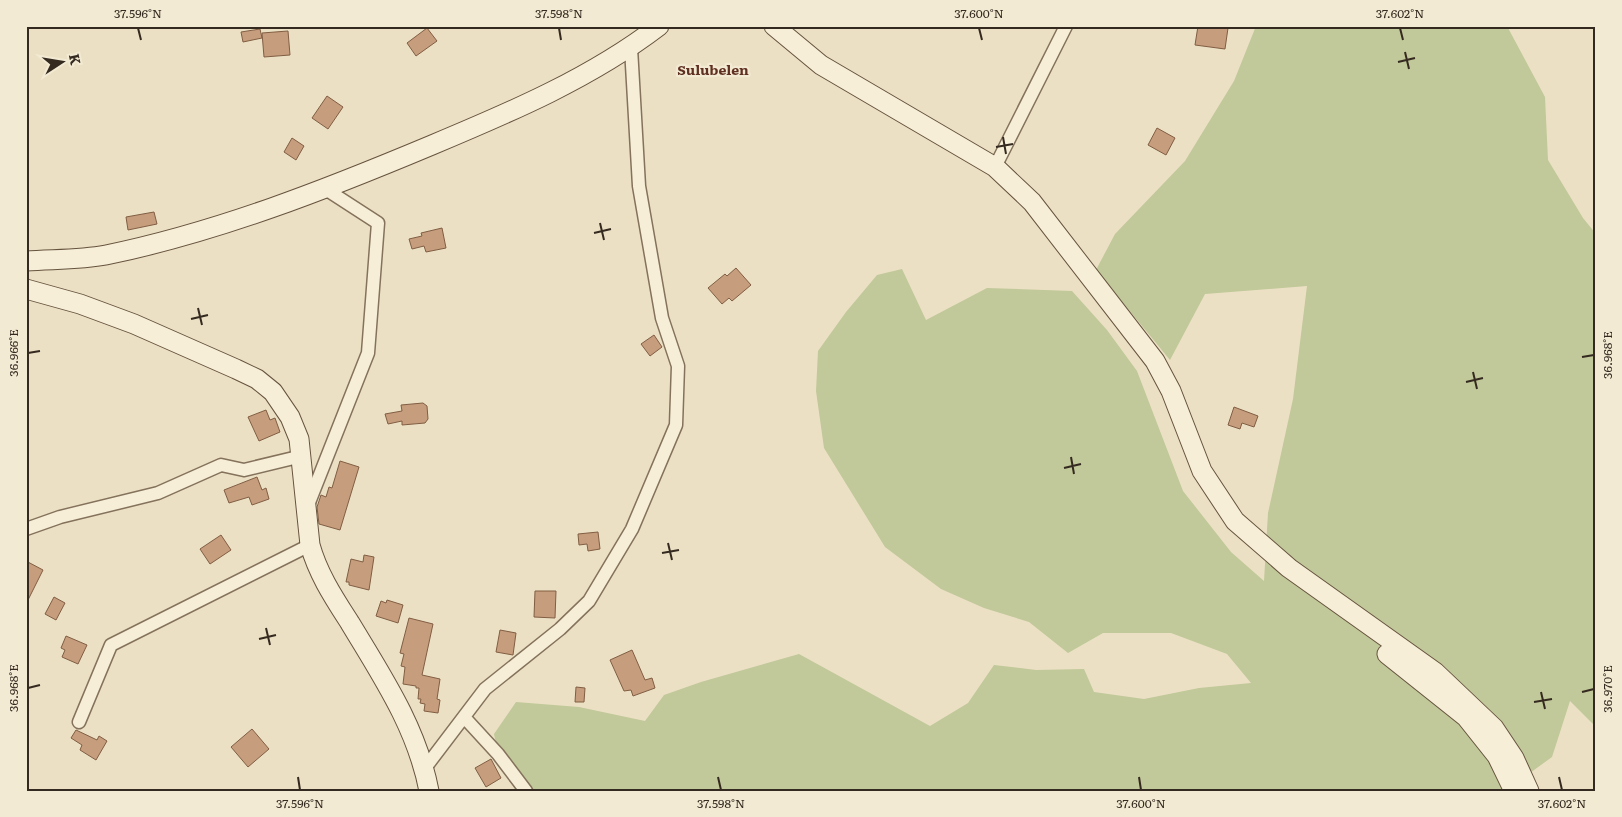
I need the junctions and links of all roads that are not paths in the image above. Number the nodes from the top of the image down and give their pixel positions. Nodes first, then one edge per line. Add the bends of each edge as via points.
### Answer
1 (660, 26) edge
2 (762, 26) edge
3 (774, 26) edge
4 (1066, 26) edge
5 (631, 48) junction
6 (995, 166) junction
7 (324, 188) junction
8 (26, 261) edge
9 (1080, 272) junction
10 (26, 289) edge
11 (302, 456) junction
12 (306, 510) junction
13 (26, 529) edge
14 (310, 545) junction
15 (464, 717) junction
16 (79, 722) dead end
17 (425, 768) junction
18 (429, 791) edge
19 (526, 791) edge
20 (1514, 791) edge
21 (1528, 791) edge

1 - 5 main road
2 - 9 main road via 793,56 828,81 988,174 1030,214
3 - 6 main road via 821,65
4 - 6 street
5 - 7 main road via 588,74 470,129
5 - 15 street via 639,186 662,318 678,366 676,426 632,529 589,601 560,629 485,689
6 - 9 main road via 1032,202
7 - 8 main road via 198,231 104,255
7 - 12 street via 378,223 368,353
9 - 20 main road via 1158,388 1194,476 1224,521 1277,572 1466,717 1497,756
9 - 21 main road via 1155,361 1171,392 1202,471 1235,520 1289,568 1435,672 1494,728 1514,758
10 - 11 main road via 134,324 257,379 273,392 290,417
11 - 12 main road
11 - 13 street via 244,470 221,465 158,493 60,517
12 - 14 main road
14 - 16 street via 111,645
14 - 17 main road via 326,584 395,698
15 - 17 street
15 - 19 street
17 - 18 main road

